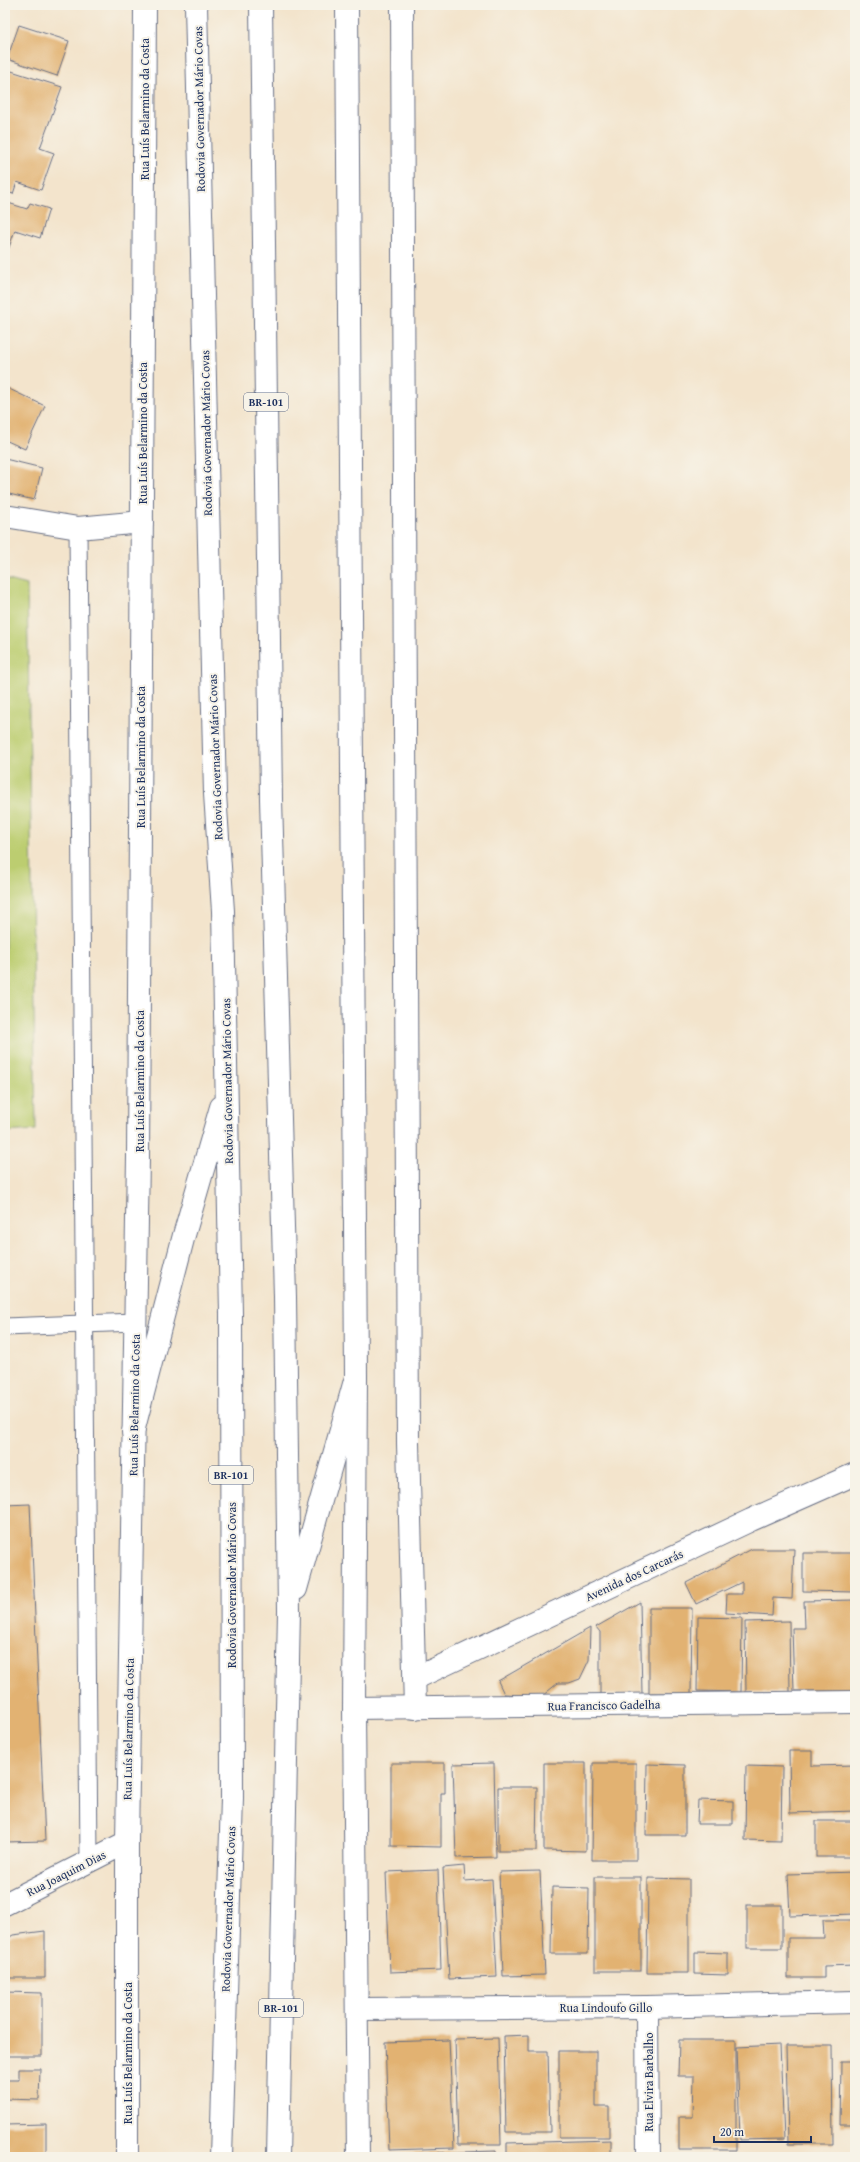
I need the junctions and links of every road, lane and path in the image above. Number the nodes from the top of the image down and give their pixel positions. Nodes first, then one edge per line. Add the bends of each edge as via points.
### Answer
1 (145, 5) edge
2 (196, 5) edge
3 (261, 5) edge
4 (347, 5) edge
5 (402, 5) edge
6 (5, 516) edge
7 (142, 522) junction
8 (78, 528) junction
9 (228, 1085) junction
10 (135, 1322) junction
11 (85, 1324) junction
12 (5, 1327) edge
13 (356, 1377) junction
14 (133, 1432) junction
15 (855, 1474) edge
16 (289, 1611) junction
17 (414, 1679) junction
18 (855, 1702) edge
19 (354, 1708) junction
20 (415, 1708) junction
21 (127, 1842) junction
22 (89, 1861) junction
23 (5, 1904) edge
24 (855, 2002) edge
25 (647, 2007) junction
26 (357, 2009) junction
27 (127, 2157) edge
28 (221, 2157) edge
29 (278, 2157) edge
30 (358, 2157) edge
31 (648, 2157) edge

1 - 7 main road, Rua Luís Belarmino da Costa
2 - 9 main road, Rodovia Governador Mário Covas / BR-101 via 215,794 223,911
3 - 16 main road, BR-101 via 271,799 285,1296
4 - 13 main road
5 - 17 main road via 408,1443
6 - 8 main road
7 - 8 main road
7 - 10 main road, Rua Luís Belarmino da Costa
8 - 11 lane
9 - 14 main road via 184,1235
9 - 28 main road, Rodovia Governador Mário Covas / BR-101 via 232,1798
10 - 11 lane
10 - 14 main road, Rua Luís Belarmino da Costa
11 - 12 lane
11 - 22 lane
13 - 16 main road
13 - 19 main road
14 - 21 main road, Rua Luís Belarmino da Costa
15 - 17 main road, Avenida dos Carcarás via 751,1520
16 - 29 main road, BR-101
17 - 20 main road
18 - 20 main road, Rua Francisco Gadelha
19 - 20 main road, Rua Francisco Gadelha
19 - 26 main road
21 - 22 main road, Rua Joaquim Dias
21 - 27 main road, Rua Luís Belarmino da Costa
22 - 23 main road, Rua Joaquim Dias
24 - 25 main road, Rua Lindoufo Gillo
25 - 26 main road, Rua Lindoufo Gillo
25 - 31 main road, Rua Elvira Barbalho
26 - 30 main road

